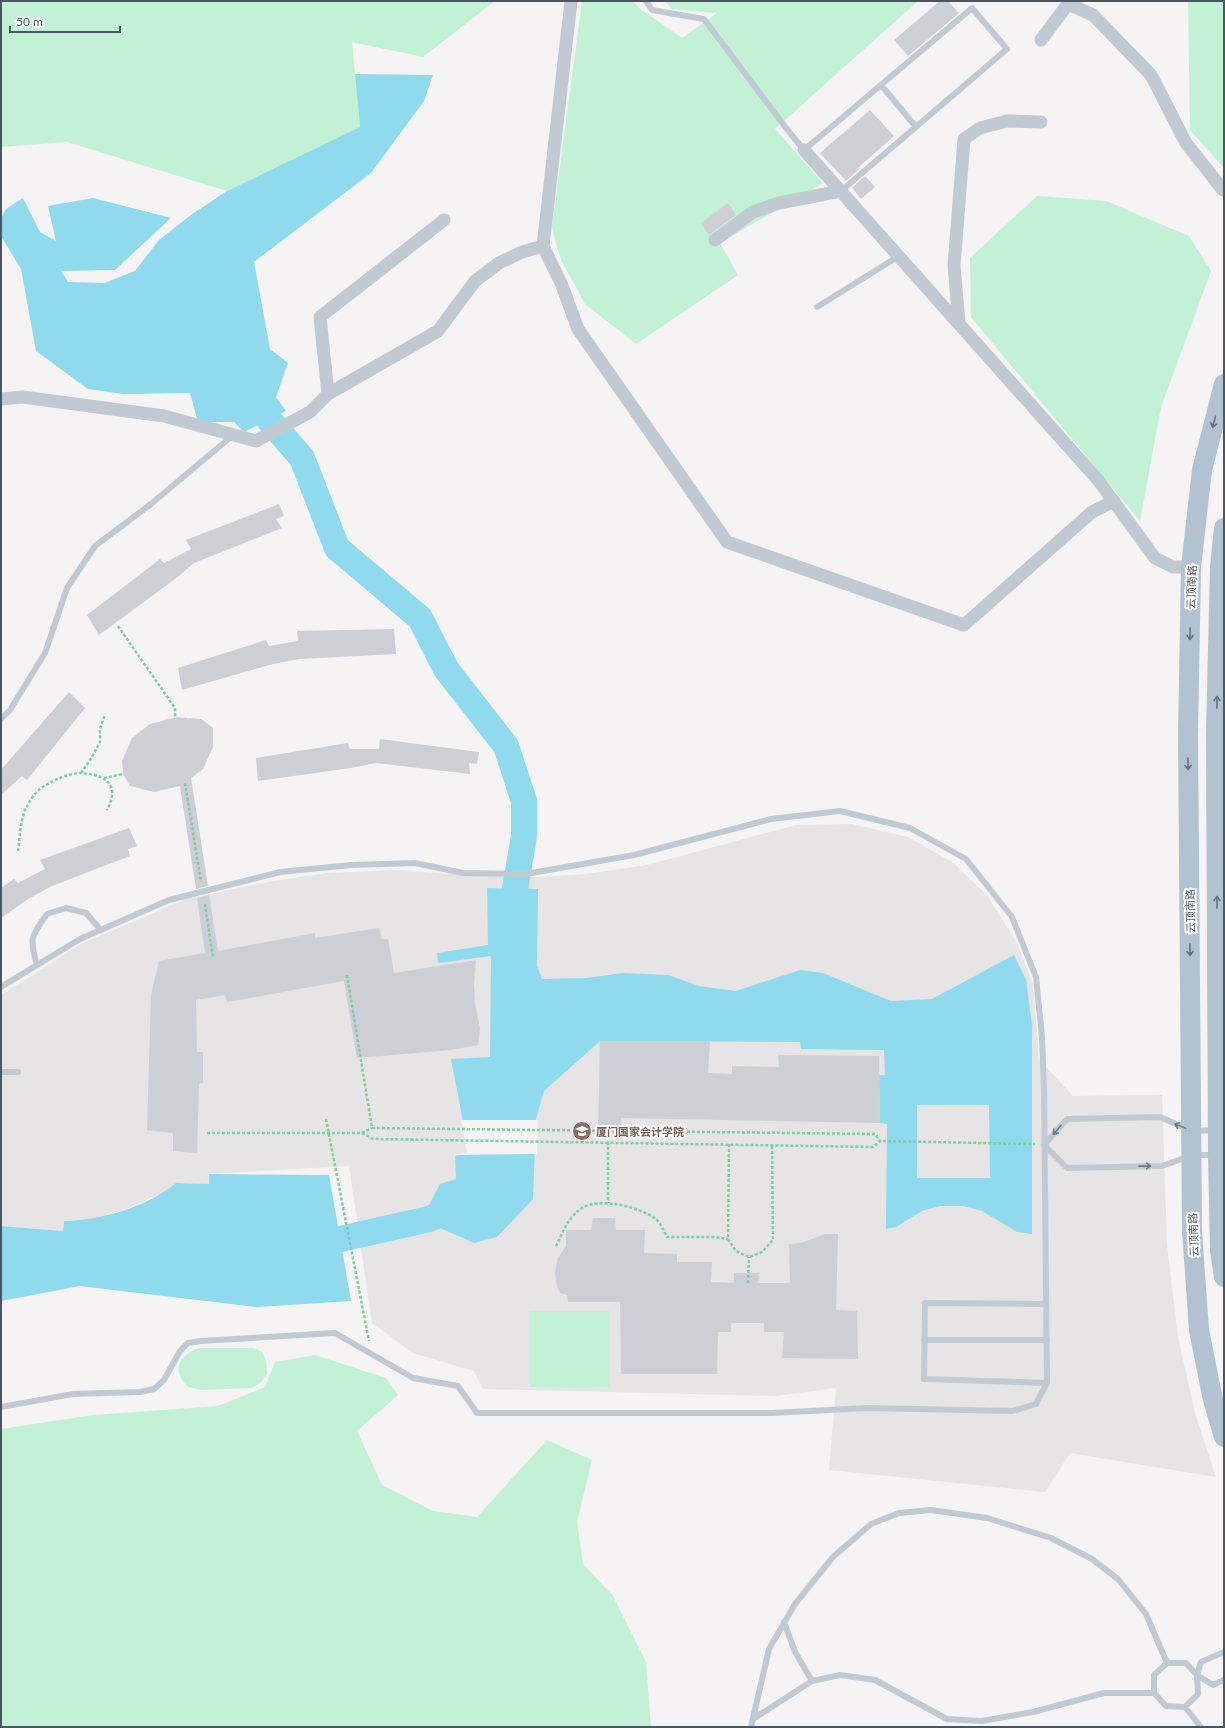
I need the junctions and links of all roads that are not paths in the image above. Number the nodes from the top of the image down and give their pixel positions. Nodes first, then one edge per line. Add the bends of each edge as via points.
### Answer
1 (571, 1) edge
2 (646, 1) edge
3 (1069, 3) edge
4 (1041, 40) dead end
5 (881, 85) junction
6 (1041, 122) dead end
7 (916, 127) junction
8 (804, 150) junction
9 (1223, 190) dead end
10 (841, 191) junction
11 (444, 220) dead end
12 (715, 240) dead end
13 (543, 246) junction
14 (899, 256) junction
15 (817, 307) dead end
16 (959, 323) junction
17 (1224, 384) edge
18 (328, 394) junction
19 (1, 399) edge
20 (233, 434) junction
21 (1114, 501) junction
22 (1224, 528) edge
23 (1191, 567) junction
24 (1, 719) edge
25 (1216, 733) junction
26 (1188, 734) junction
27 (102, 930) junction
28 (37, 966) junction
29 (1, 987) edge
30 (1, 1072) edge
31 (18, 1072) dead end
32 (1218, 1130) junction
33 (1192, 1131) junction
34 (1044, 1144) junction
35 (1192, 1155) junction
36 (1218, 1155) junction
37 (1224, 1277) edge
38 (1046, 1304) junction
39 (924, 1340) junction
40 (1047, 1340) junction
41 (1047, 1384) junction
42 (1, 1407) edge
43 (1224, 1437) edge
44 (784, 1622) junction
45 (1224, 1652) edge
46 (1167, 1663) junction
47 (1197, 1675) junction
48 (1224, 1680) edge
49 (812, 1681) junction
50 (1154, 1693) junction
51 (1184, 1707) junction
52 (753, 1719) junction
53 (751, 1727) edge
54 (1201, 1727) edge

1 - 13 street
2 - 8 lane via 652,10 704,19
3 - 4 street
3 - 9 street via 1093,15 1151,75 1186,143
5 - 7 lane
5 - 7 lane via 972,8 1007,49
5 - 8 lane
6 - 16 street via 1007,121 980,128 964,139 954,266
7 - 10 lane
8 - 10 street
10 - 12 street via 779,203 753,212
10 - 14 street
11 - 18 street via 320,317
13 - 18 street via 499,262 475,281 438,331
13 - 21 street via 561,283 578,329 727,542 964,625 1092,512
14 - 15 lane
14 - 16 street
16 - 21 street
17 -> 23 main road, 云顶南路 via 1202,470
18 - 20 street via 310,412 256,441
19 - 20 street via 23,397 164,416
20 - 24 lane via 150,504 95,546 68,588 45,653 10,710
21 - 23 street via 1155,558 1173,568
25 -> 22 main road via 1220,567
23 -> 26 main road, 云顶南路
25 - 26 main road
32 -> 25 main road
26 -> 33 main road, 云顶南路
27 - 28 lane via 80,939
27 - 28 lane via 86,913 66,908 47,914 32,936 32,950
27 - 34 lane via 169,900 280,872 351,865 415,863 463,873 526,874 634,855 771,819 840,811 910,828 966,859 1012,917 1036,977 1042,1037
28 - 29 lane
30 - 31 lane
32 - 33 lane
32 - 36 main road
33 -> 34 lane via 1160,1117 1067,1119
33 - 35 main road, 云顶南路
34 -> 35 lane via 1067,1168 1162,1166
34 - 38 lane
35 - 36 lane
35 - 43 main road, 云顶南路 via 1192,1230 1199,1330 1213,1400
36 - 37 main road via 1220,1251
38 - 39 lane via 924,1303
38 - 40 lane
39 - 40 lane
39 - 41 lane via 924,1379
40 - 41 lane
41 - 42 lane via 1036,1404 1013,1411 867,1408 772,1413 477,1413 458,1386 413,1378 335,1333 188,1343 180,1351 164,1380 154,1389 140,1392 73,1394
44 - 46 lane via 795,1604 833,1557 871,1524 899,1513 931,1510 987,1518 1051,1538 1092,1559 1118,1579 1146,1614
44 - 49 lane via 795,1652
44 - 52 lane via 769,1649
45 - 47 lane via 1200,1662
46 - 47 lane via 1186,1663
46 - 50 lane via 1154,1675
47 - 48 lane via 1213,1686
47 - 51 lane via 1198,1694
49 - 50 lane via 840,1675 875,1680 947,1719 982,1721 1033,1712 1104,1693
49 - 52 lane
50 - 51 lane via 1166,1706
51 - 54 lane
52 - 53 lane

